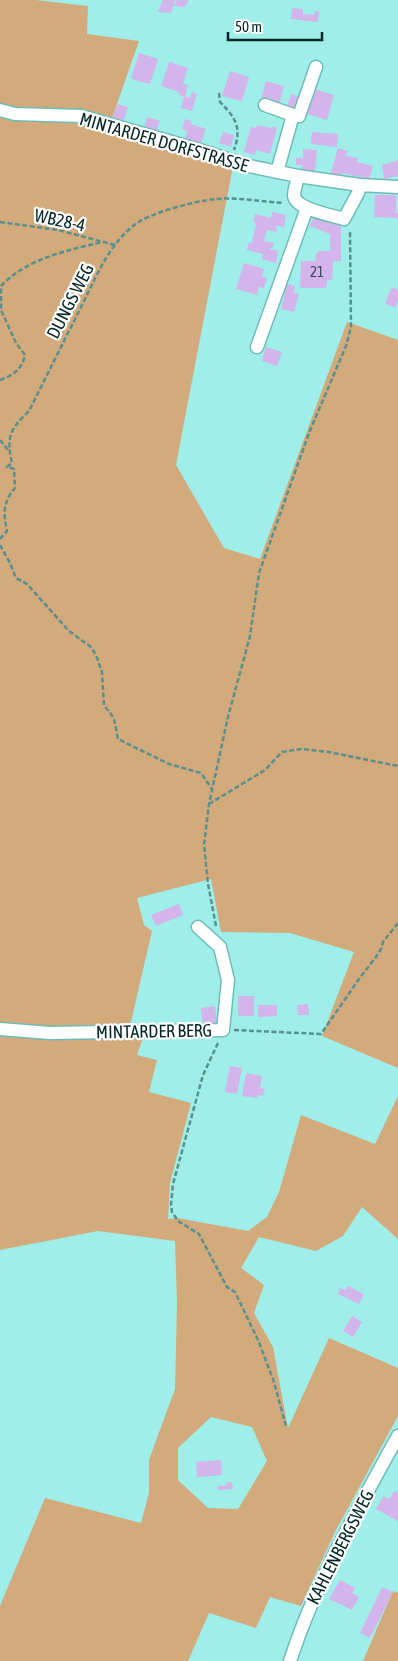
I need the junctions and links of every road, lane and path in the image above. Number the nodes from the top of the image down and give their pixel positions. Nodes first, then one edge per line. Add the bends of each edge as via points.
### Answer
1 (316, 67) dead end
2 (219, 93) dead end
3 (265, 105) dead end
4 (0, 110) edge
5 (293, 115) junction
6 (231, 160) junction
7 (277, 172) junction
8 (298, 176) junction
9 (360, 185) junction
10 (398, 187) edge
11 (303, 206) junction
12 (344, 218) junction
13 (0, 222) edge
14 (102, 242) junction
15 (115, 245) junction
16 (257, 348) dead end
17 (0, 380) edge
18 (0, 440) edge
19 (10, 452) junction
20 (0, 539) edge
21 (0, 545) edge
22 (398, 766) edge
23 (212, 788) junction
24 (209, 804) junction
25 (398, 923) edge
26 (198, 927) dead end
27 (220, 947) junction
28 (0, 1029) edge
29 (223, 1030) junction
30 (286, 1426) dead end
31 (398, 1436) edge
32 (290, 1661) edge

1 - 5 street via 299,116
2 - 6 path via 220,102 236,121 238,130
3 - 5 street
4 - 6 street, MINTARDER DORFSTRASSE via 15,114 81,116
5 - 7 street
6 - 7 street, MINTARDER DORFSTRASSE
7 - 8 street, MINTARDER DORFSTRASSE
8 - 9 street, MINTARDER DORFSTRASSE
8 - 11 street via 294,195
9 - 10 street, MINTARDER DORFSTRASSE
9 - 12 street
11 - 12 street
11 - 15 path, DUNGS WEG via 238,199 215,199 184,205 134,225
11 - 16 street
12 - 23 path via 350,226 351,327 259,573 250,636
13 - 14 path, WB28-4 via 58,230
14 - 15 path, WB28-4
14 - 17 path via 34,262 11,276 2,286 1,310 25,355 23,364 14,374
15 - 19 path, DUNGS WEG via 29,411 16,423 8,441
18 - 19 path
19 - 20 path, DUNGS WEG via 12,463 7,467 14,469 15,488 3,508 7,531
21 - 23 path via 16,578 27,584 69,631 91,647 102,672 104,706 113,715 118,738 169,764 201,773
22 - 24 path via 329,752 301,749 282,752 265,770
23 - 24 path
24 - 27 path via 204,845
25 - 29 path via 321,1034
26 - 27 street
27 - 29 street, MINTARDER BERG via 228,980
28 - 29 street, MINTARDER BERG via 50,1032
29 - 30 path via 203,1074 173,1184 171,1206 178,1221 199,1234 227,1287 235,1292 242,1304 273,1379
31 - 32 street, KAHLENBERGSWEG via 325,1572 300,1628

